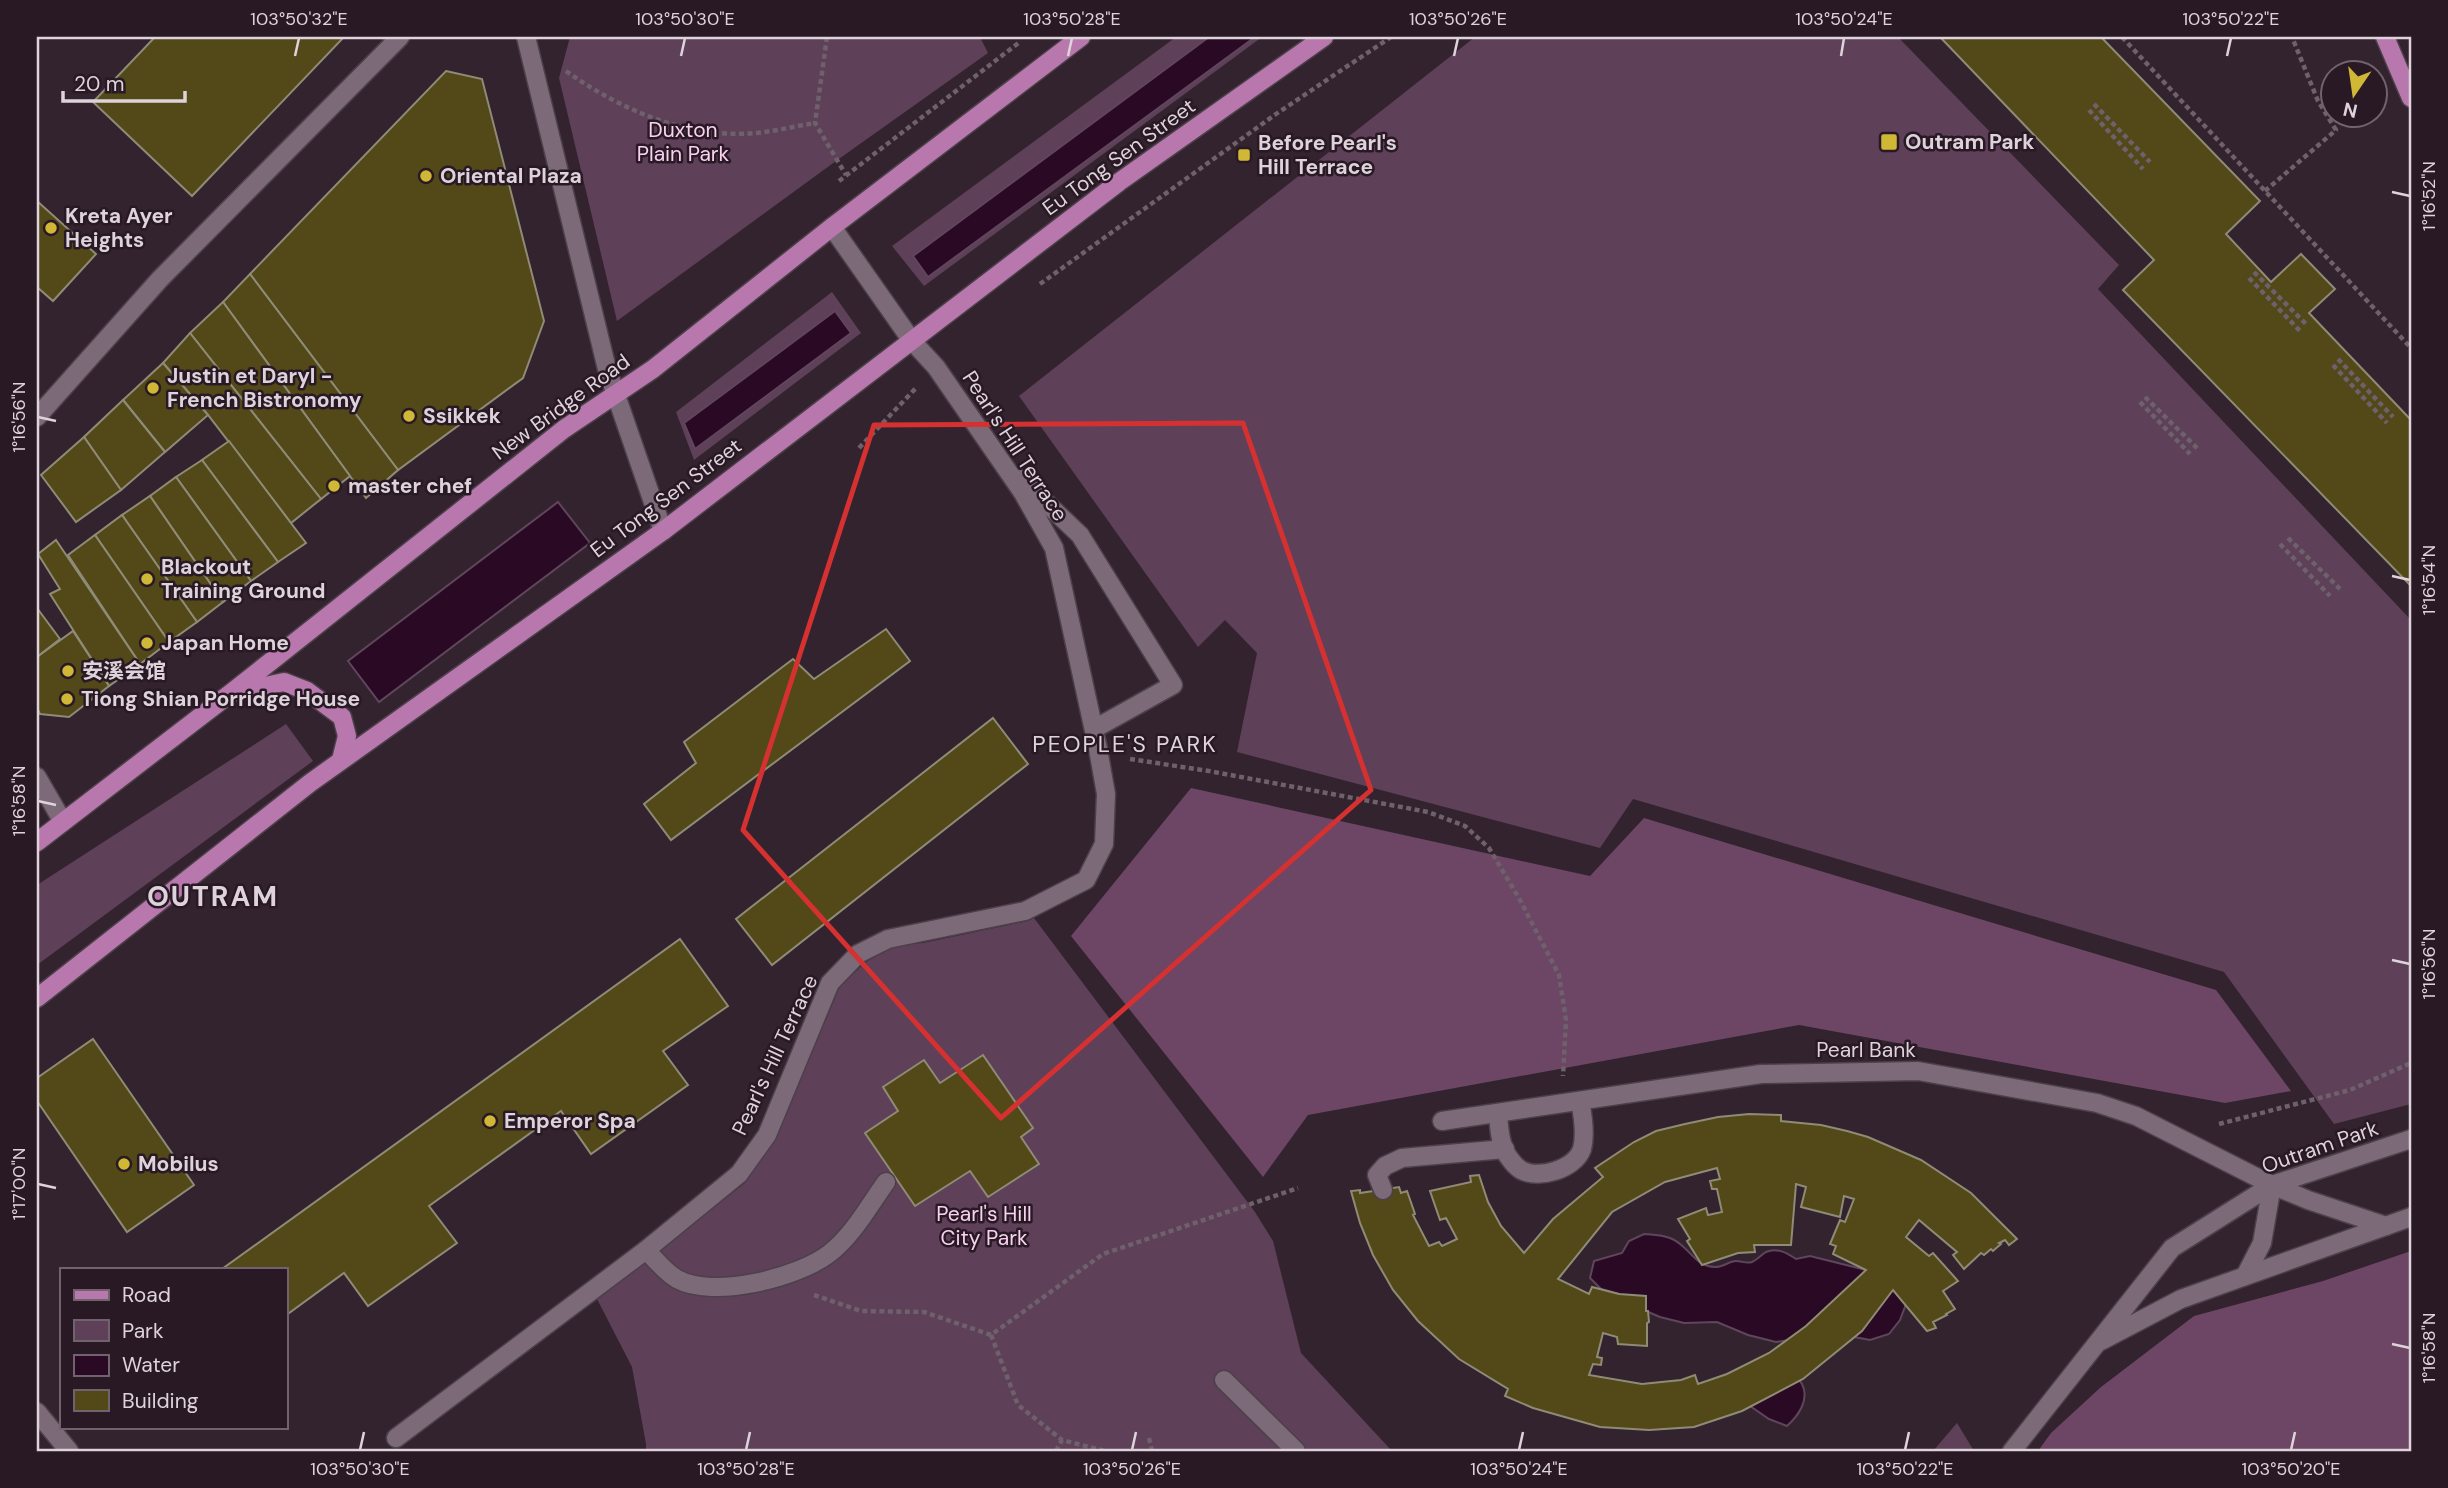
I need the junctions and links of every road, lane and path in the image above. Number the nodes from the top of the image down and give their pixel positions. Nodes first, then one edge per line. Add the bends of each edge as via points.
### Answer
1 (400, 37) edge
2 (827, 37) edge
3 (1081, 37) edge
4 (1324, 37) edge
5 (1391, 37) edge
6 (2122, 37) edge
7 (2292, 37) edge
8 (2385, 37) edge
9 (525, 39) edge
10 (2411, 98) edge
11 (2094, 104) dead end
12 (2089, 110) dead end
13 (815, 123) junction
14 (2150, 162) dead end
15 (2143, 169) dead end
16 (846, 174) dead end
17 (2265, 191) junction
18 (832, 227) junction
19 (2254, 272) dead end
20 (2248, 278) dead end
21 (1030, 291) dead end
22 (2307, 326) dead end
23 (2300, 332) dead end
24 (912, 341) junction
25 (2411, 348) edge
26 (2338, 359) dead end
27 (2333, 365) dead end
28 (936, 367) junction
29 (615, 396) junction
30 (2146, 397) dead end
31 (2140, 402) dead end
32 (2393, 416) dead end
33 (37, 417) edge
34 (2387, 423) dead end
35 (859, 448) dead end
36 (2198, 449) dead end
37 (2190, 454) dead end
38 (998, 457) junction
39 (663, 531) junction
40 (2288, 538) dead end
41 (2280, 544) dead end
42 (2340, 589) dead end
43 (2330, 596) dead end
44 (231, 693) junction
45 (1094, 729) junction
46 (1098, 749) junction
47 (341, 760) junction
48 (37, 776) edge
49 (64, 822) junction
50 (37, 842) edge
51 (37, 998) edge
52 (2411, 1063) edge
53 (1580, 1101) junction
54 (1560, 1104) junction
55 (1498, 1113) junction
56 (1442, 1121) dead end
57 (2172, 1136) junction
58 (2411, 1139) edge
59 (1505, 1149) junction
60 (886, 1182) dead end
61 (2272, 1185) junction
62 (1298, 1188) dead end
63 (1383, 1190) dead end
64 (2411, 1217) edge
65 (2386, 1226) junction
66 (646, 1250) junction
67 (2245, 1276) junction
68 (809, 1294) dead end
69 (991, 1335) junction
70 (2095, 1344) junction
71 (1224, 1380) dead end
72 (37, 1412) edge
73 (396, 1438) dead end
74 (1149, 1438) dead end
75 (1062, 1440) junction
76 (69, 1451) edge
77 (1056, 1451) edge
78 (1105, 1451) edge
79 (1152, 1451) edge
80 (1296, 1451) edge
81 (2012, 1451) edge

1 - 33 street via 160,279
2 - 13 path
3 - 18 main road, New Bridge Road
4 - 24 main road, Eu Tong Sen Street via 1119,183
5 - 21 path
6 - 17 path
7 - 17 path via 2318,101 2336,130
8 - 10 main road
9 - 13 path via 597,93 646,116 702,132 756,133
9 - 29 street
11 - 14 path
12 - 15 path
13 - 16 path
17 - 25 path
18 - 24 street, Pearl's Hill Terrace
18 - 29 main road, New Bridge Road
19 - 22 path
20 - 23 path
24 - 28 street, Pearl's Hill Terrace
24 - 39 main road, Eu Tong Sen Street
26 - 32 path
27 - 34 path
28 - 35 path
28 - 38 street, Pearl's Hill Terrace
29 - 39 street
29 - 44 main road, New Bridge Road via 564,429
30 - 36 path
31 - 37 path
38 - 45 street, Pearl's Hill Terrace via 1054,548
38 - 45 street via 1080,536 1173,685
39 - 47 main road, Eu Tong Sen Street
40 - 42 path
41 - 43 path
44 - 47 main road via 284,682 307,691 342,717 347,736
44 - 49 main road, New Bridge Road
45 - 46 street, Pearl's Hill Terrace
46 - 54 path via 1121,758 1428,812 1465,826 1489,848 1559,975 1566,1020
46 - 66 street, Pearl's Hill Terrace via 1106,794 1104,844 1086,880 1025,911 888,939 858,954 830,983 767,1135 739,1174
47 - 51 main road, Eu Tong Sen Street
48 - 49 street
49 - 50 main road, New Bridge Road
52 - 57 path via 2350,1090
53 - 54 street, Pearl Bank
53 - 57 street, Pearl Bank via 1761,1074 1918,1071 2096,1103 2136,1116
53 - 59 street via 1584,1121 1581,1151 1568,1167 1541,1174 1522,1171
54 - 55 street, Pearl Bank
55 - 56 street, Pearl Bank
55 - 59 street
57 - 61 street, Pearl Bank
58 - 61 street, Outram Park
59 - 63 street via 1402,1158 1377,1175
60 - 66 street via 829,1254 786,1276 700,1287 676,1279
61 - 65 street, Pearl Bank
61 - 67 street via 2262,1243
61 - 70 street, Outram Park via 2172,1248
62 - 69 path via 1104,1254
64 - 65 street, Outram Park
65 - 67 street, Outram Park
66 - 73 street, Pearl's Hill Terrace
67 - 70 street, Outram Park via 2181,1299
68 - 69 path via 862,1311 924,1312
69 - 75 path via 1018,1405
70 - 81 street, Outram Park
71 - 80 street
72 - 76 street
74 - 79 path
75 - 77 path
75 - 78 path

